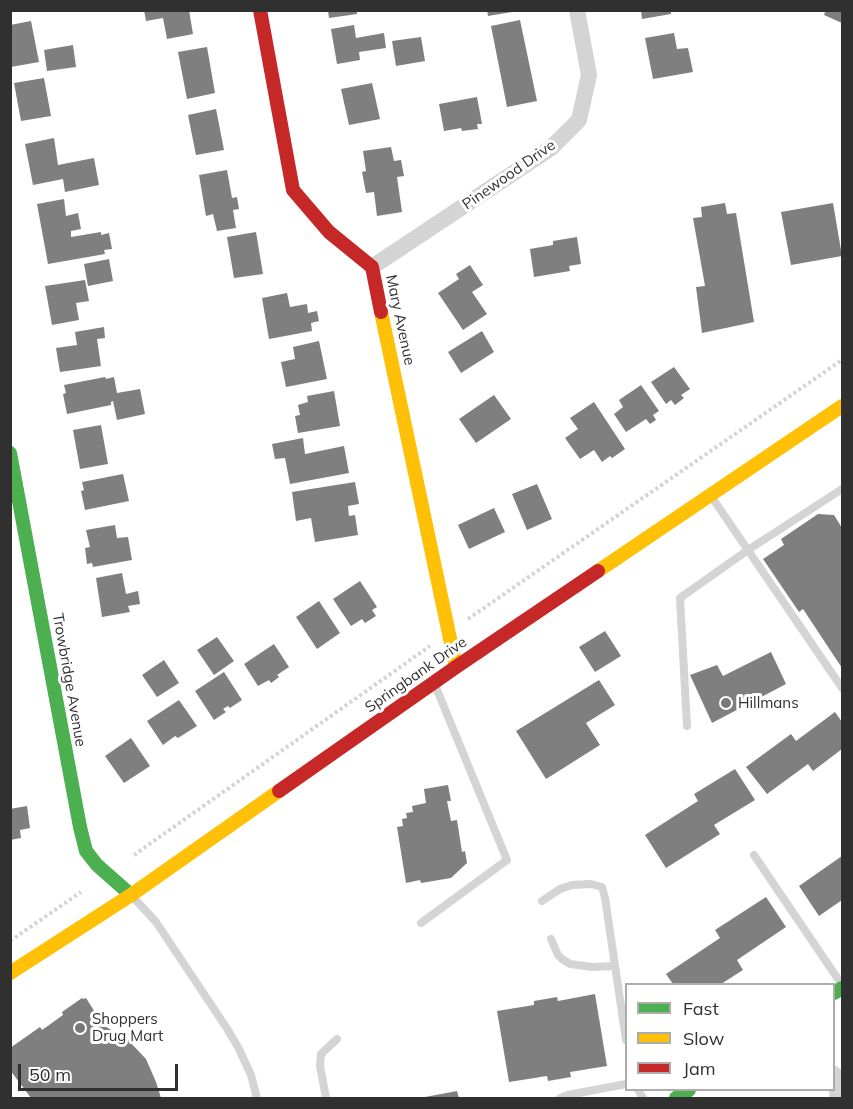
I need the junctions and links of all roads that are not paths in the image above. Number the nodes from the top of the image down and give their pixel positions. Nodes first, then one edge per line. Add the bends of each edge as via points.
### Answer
1 (260, 10) edge
2 (577, 10) edge
3 (372, 267) junction
4 (843, 406) edge
5 (10, 453) edge
6 (843, 489) edge
7 (711, 495) junction
8 (748, 550) junction
9 (456, 667) junction
10 (434, 682) junction
11 (843, 688) edge
12 (687, 726) dead end
13 (754, 855) dead end
14 (131, 895) junction
15 (542, 901) dead end
16 (421, 923) dead end
17 (550, 939) dead end
18 (615, 966) junction
19 (10, 973) edge
20 (843, 987) edge
21 (625, 1028) edge
22 (337, 1039) dead end
23 (835, 1080) edge
24 (625, 1084) edge
25 (257, 1098) edge
26 (326, 1098) edge
27 (560, 1098) edge
28 (838, 1098) edge

1 - 3 street, Mary Avenue via 292,190 329,232
2 - 3 street, Pinewood Drive via 589,75 579,120 550,148
3 - 9 street, Mary Avenue
4 - 7 street, Springbank Drive
5 - 14 street, Trowbridge Avenue via 86,851
6 - 8 lane
7 - 8 lane
7 - 9 street, Springbank Drive
8 - 11 lane
8 - 12 lane via 680,598
9 - 10 street, Springbank Drive
10 - 14 street, Springbank Drive
10 - 16 lane via 507,860
13 - 20 lane
14 - 19 street, Springbank Drive
14 - 25 lane via 156,922 238,1047
15 - 18 lane via 572,885 602,887
17 - 18 lane via 558,955 570,964 592,968
18 - 21 lane
22 - 26 lane via 321,1054
23 - 28 street
24 - 27 lane

